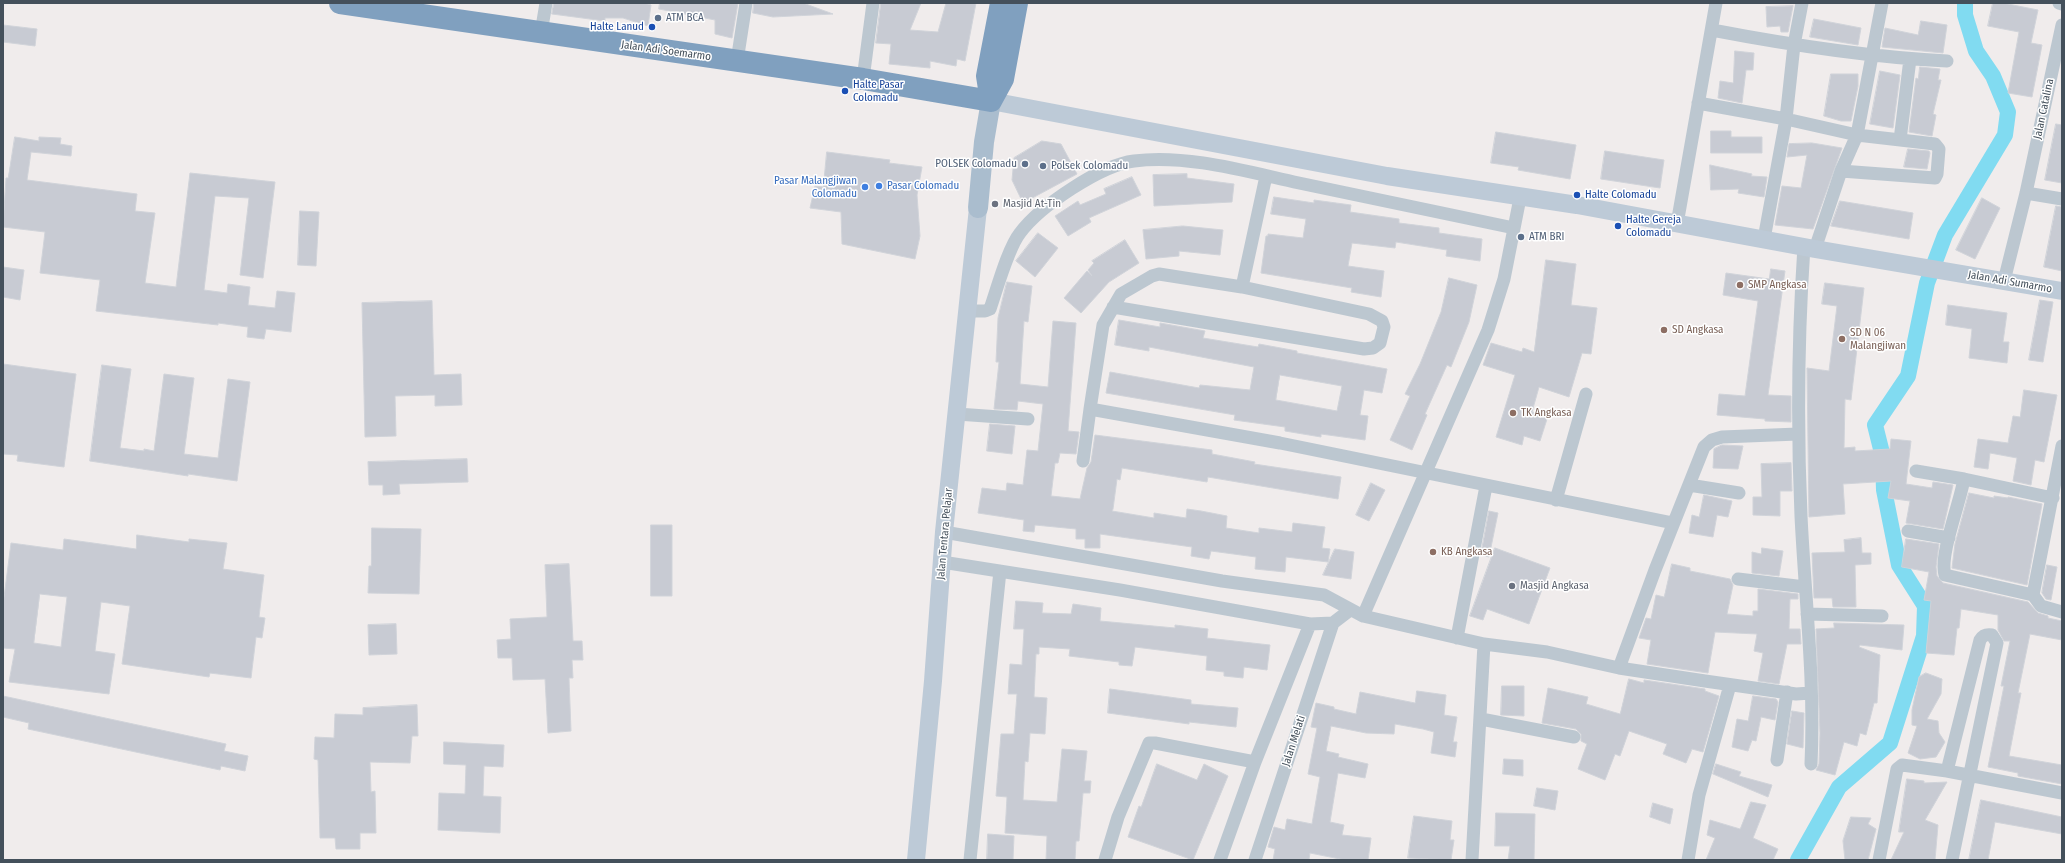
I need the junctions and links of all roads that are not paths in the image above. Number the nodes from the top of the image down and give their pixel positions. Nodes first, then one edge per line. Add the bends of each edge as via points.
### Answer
1 (340, 3) edge
2 (546, 3) edge
3 (746, 3) edge
4 (873, 3) edge
5 (1001, 3) edge
6 (1017, 3) edge
7 (1716, 3) edge
8 (1802, 3) edge
9 (1882, 3) edge
10 (2059, 3) edge
11 (2062, 4) edge
12 (368, 5) edge
13 (2062, 25) edge
14 (1712, 30) junction
15 (541, 33) junction
16 (1794, 45) junction
17 (1872, 56) junction
18 (1910, 59) junction
19 (737, 61) junction
20 (1947, 61) dead end
21 (863, 80) junction
22 (991, 101) junction
23 (1698, 103) junction
24 (1786, 119) junction
25 (1857, 135) junction
26 (1900, 140) junction
27 (1841, 171) junction
28 (1266, 176) junction
29 (2026, 193) junction
30 (1520, 198) junction
31 (2062, 198) edge
32 (978, 208) joint
33 (1677, 224) junction
34 (1514, 228) junction
35 (1764, 239) junction
36 (1809, 248) junction
37 (2004, 281) junction
38 (1242, 287) junction
39 (2062, 291) edge
40 (1113, 306) junction
41 (968, 311) junction
42 (1586, 394) dead end
43 (1090, 409) junction
44 (957, 414) junction
45 (1028, 418) dead end
46 (1798, 434) junction
47 (2062, 446) edge
48 (1083, 461) dead end
49 (1916, 471) dead end
50 (1426, 473) junction
51 (1964, 479) junction
52 (1689, 485) junction
53 (1486, 486) junction
54 (1739, 493) dead end
55 (2053, 498) junction
56 (1556, 500) junction
57 (1673, 523) junction
58 (1908, 531) dead end
59 (944, 532) junction
60 (1948, 538) junction
61 (942, 562) junction
62 (1000, 571) junction
63 (1738, 580) dead end
64 (1805, 587) junction
65 (2033, 595) junction
66 (1350, 610) junction
67 (2062, 612) edge
68 (1807, 614) junction
69 (1363, 616) junction
70 (1882, 616) dead end
71 (1333, 623) junction
72 (1310, 624) junction
73 (1457, 638) junction
74 (1484, 644) junction
75 (1619, 668) junction
76 (1730, 685) junction
77 (1787, 692) junction
78 (1811, 693) junction
79 (1481, 719) junction
80 (1574, 737) dead end
81 (1777, 760) dead end
82 (1255, 762) junction
83 (1811, 764) dead end
84 (1948, 771) junction
85 (1969, 775) junction
86 (2062, 794) edge
87 (916, 860) edge
88 (970, 860) edge
89 (1106, 860) edge
90 (1220, 860) edge
91 (1255, 860) edge
92 (1472, 860) edge
93 (1688, 860) edge
94 (1879, 860) edge
95 (1952, 860) edge

1 - 12 highway, Jalan Adi Soemarmo
2 - 15 street
3 - 19 street
4 - 21 street
5 - 22 highway via 987,76
6 - 22 highway via 1003,79
7 - 14 street
8 - 16 street
9 - 17 street
10 - 11 street
12 - 15 highway, Jalan Adi Soemarmo
13 - 29 street, Jalan Catalina
14 - 16 street
14 - 23 street
15 - 19 highway, Jalan Adi Soemarmo
16 - 17 street
16 - 24 street
17 - 18 street
17 - 25 street
18 - 20 street
18 - 26 street
19 - 21 highway, Jalan Adi Soemarmo
21 - 22 highway, Jalan Adi Soemarmo
22 - 30 main road, Jalan Adi Sumarmo via 1270,155
22 - 32 main road via 984,142
23 - 24 street
23 - 33 street
24 - 25 street
24 - 35 street
25 - 26 street
25 - 27 street
26 - 27 street via 1937,146 1939,152 1936,177 1932,179
27 - 36 street
28 - 34 street
28 - 38 street
28 - 41 street via 1175,160 1134,161 1119,165 1079,184 1041,211 1020,233 990,309
29 - 31 street
29 - 37 street, Jalan Catalina
30 - 33 main road, Jalan Adi Sumarmo via 1577,205
30 - 34 street
32 - 41 main road, Jalan Tentara Pelajar
33 - 35 main road, Jalan Adi Sumarmo
34 - 50 street via 1504,279 1488,330
35 - 36 main road, Jalan Adi Sumarmo
36 - 37 main road, Jalan Adi Sumarmo
36 - 46 street via 1799,349
37 - 39 main road, Jalan Adi Sumarmo
38 - 40 street via 1159,274 1121,294
38 - 40 street via 1377,316 1382,321 1383,336 1380,343 1373,348 1364,348
40 - 43 street via 1103,325
41 - 44 main road, Jalan Tentara Pelajar
42 - 56 street
43 - 48 street
43 - 50 street via 1280,443
44 - 45 street
44 - 59 main road, Jalan Tentara Pelajar
46 - 52 street via 1722,437 1712,440 1704,447
46 - 64 street
47 - 55 street
49 - 51 street
50 - 53 street
50 - 69 street
51 - 55 street
51 - 60 street
52 - 54 street
52 - 57 street
53 - 56 street
53 - 73 street
55 - 65 street
56 - 57 street
57 - 75 street
58 - 60 street
59 - 61 main road, Jalan Tentara Pelajar
59 - 66 street via 1222,581 1324,595
60 - 65 street via 1943,568 1945,575
61 - 62 street
61 - 87 main road, Jalan Tentara Pelajar
62 - 72 street
62 - 88 street
63 - 64 street
64 - 68 street
65 - 67 street via 2041,606
66 - 69 street
66 - 71 street
68 - 70 street
68 - 78 street
69 - 73 street
71 - 72 street
71 - 91 street, Jalan Melati
72 - 82 street
73 - 74 street
74 - 75 street via 1547,652
74 - 79 street
75 - 76 street
76 - 77 street
76 - 93 street via 1699,795
77 - 78 street
77 - 81 street
78 - 83 street
79 - 80 street
79 - 92 street
82 - 89 street via 1155,742 1149,743 1118,817
82 - 90 street
84 - 85 street
84 - 85 street via 1980,640 1987,634 1992,635 1997,643
84 - 94 street via 1907,764 1897,769
85 - 86 street
85 - 95 street

